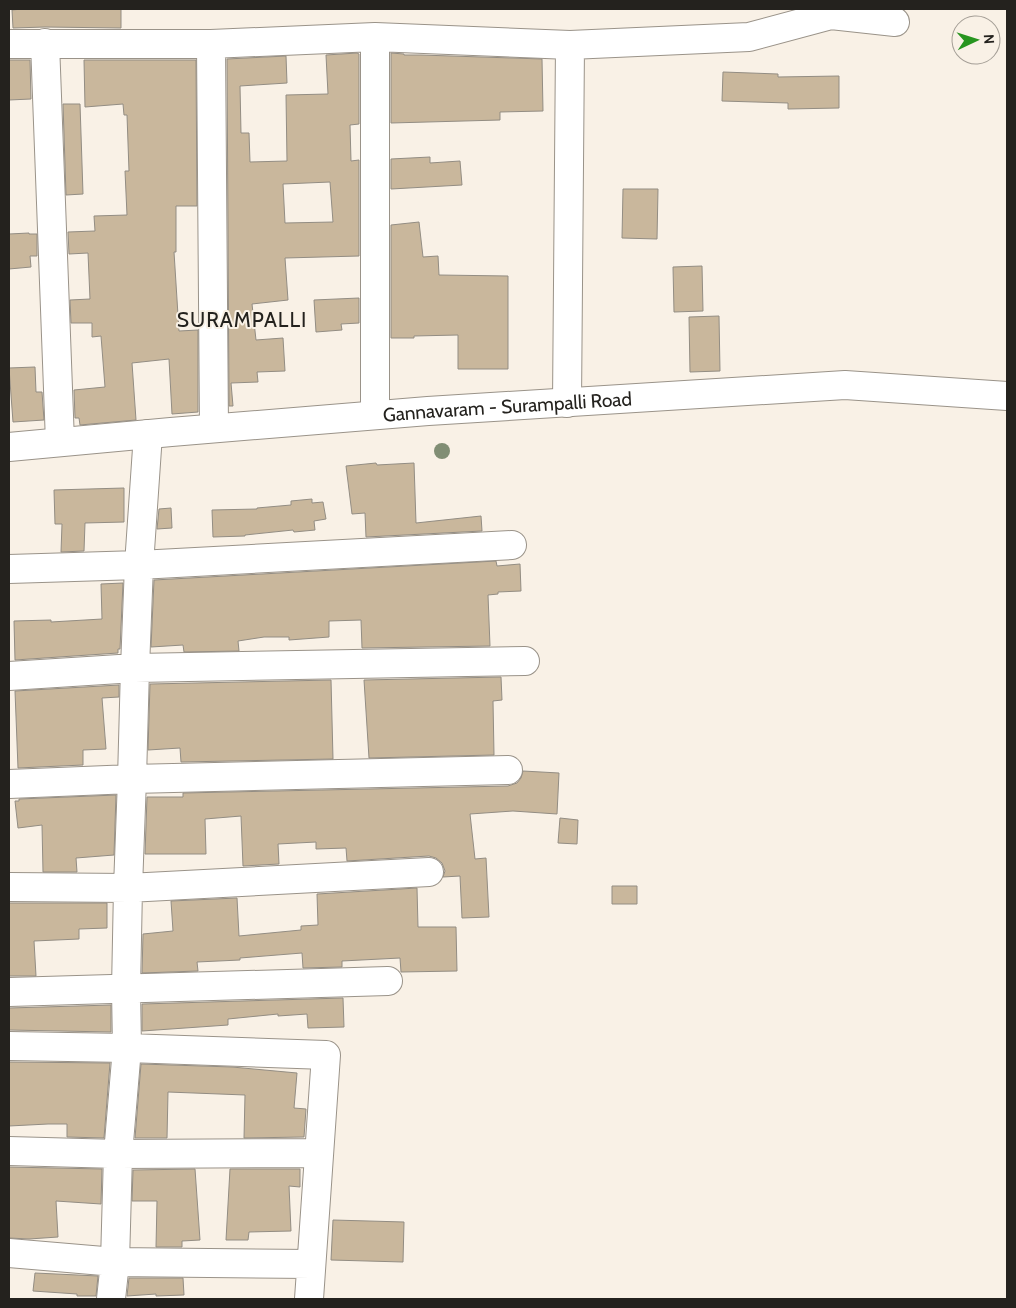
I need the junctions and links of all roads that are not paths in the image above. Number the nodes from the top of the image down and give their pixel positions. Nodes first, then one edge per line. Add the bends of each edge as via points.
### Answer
1 (895, 22) dead end
2 (375, 37) junction
3 (46, 43) junction
4 (9, 44) edge
5 (211, 44) junction
6 (570, 45) junction
7 (1007, 396) edge
8 (567, 403) junction
9 (375, 415) junction
10 (214, 428) junction
11 (148, 434) junction
12 (60, 442) junction
13 (9, 447) edge
14 (512, 545) dead end
15 (139, 565) junction
16 (9, 569) edge
17 (525, 661) dead end
18 (134, 668) junction
19 (9, 676) edge
20 (508, 770) dead end
21 (132, 779) junction
22 (9, 784) edge
23 (429, 872) dead end
24 (9, 887) edge
25 (128, 888) junction
26 (388, 981) dead end
27 (126, 989) junction
28 (9, 992) edge
29 (9, 1046) edge
30 (127, 1048) junction
31 (9, 1151) edge
32 (319, 1153) junction
33 (118, 1154) junction
34 (9, 1253) edge
35 (114, 1262) junction
36 (311, 1264) junction
37 (111, 1299) edge
38 (308, 1299) edge

1 - 6 street via 831,15 749,37
2 - 5 street
2 - 6 street
2 - 9 street
3 - 4 street
3 - 5 street
3 - 12 street
5 - 10 street
6 - 8 street
7 - 8 street, Gannavaram - Surampalli Road via 845,385
8 - 9 street, Gannavaram - Surampalli Road
9 - 10 street, Gannavaram - Surampalli Road
10 - 11 street, Gannavaram - Surampalli Road
11 - 12 street, Gannavaram - Surampalli Road
11 - 15 street
12 - 13 street, Gannavaram - Surampalli Road
14 - 15 street
15 - 16 street
15 - 18 street
17 - 18 street
18 - 19 street
18 - 21 street
20 - 21 street
21 - 22 street
21 - 25 street
23 - 25 street
24 - 25 street
25 - 27 street
26 - 27 street
27 - 28 street
27 - 30 street
29 - 30 street
30 - 32 street via 326,1055
30 - 33 street
31 - 33 street
32 - 33 street
32 - 36 street
33 - 35 street
34 - 35 street
35 - 36 street
35 - 37 street
36 - 38 street

